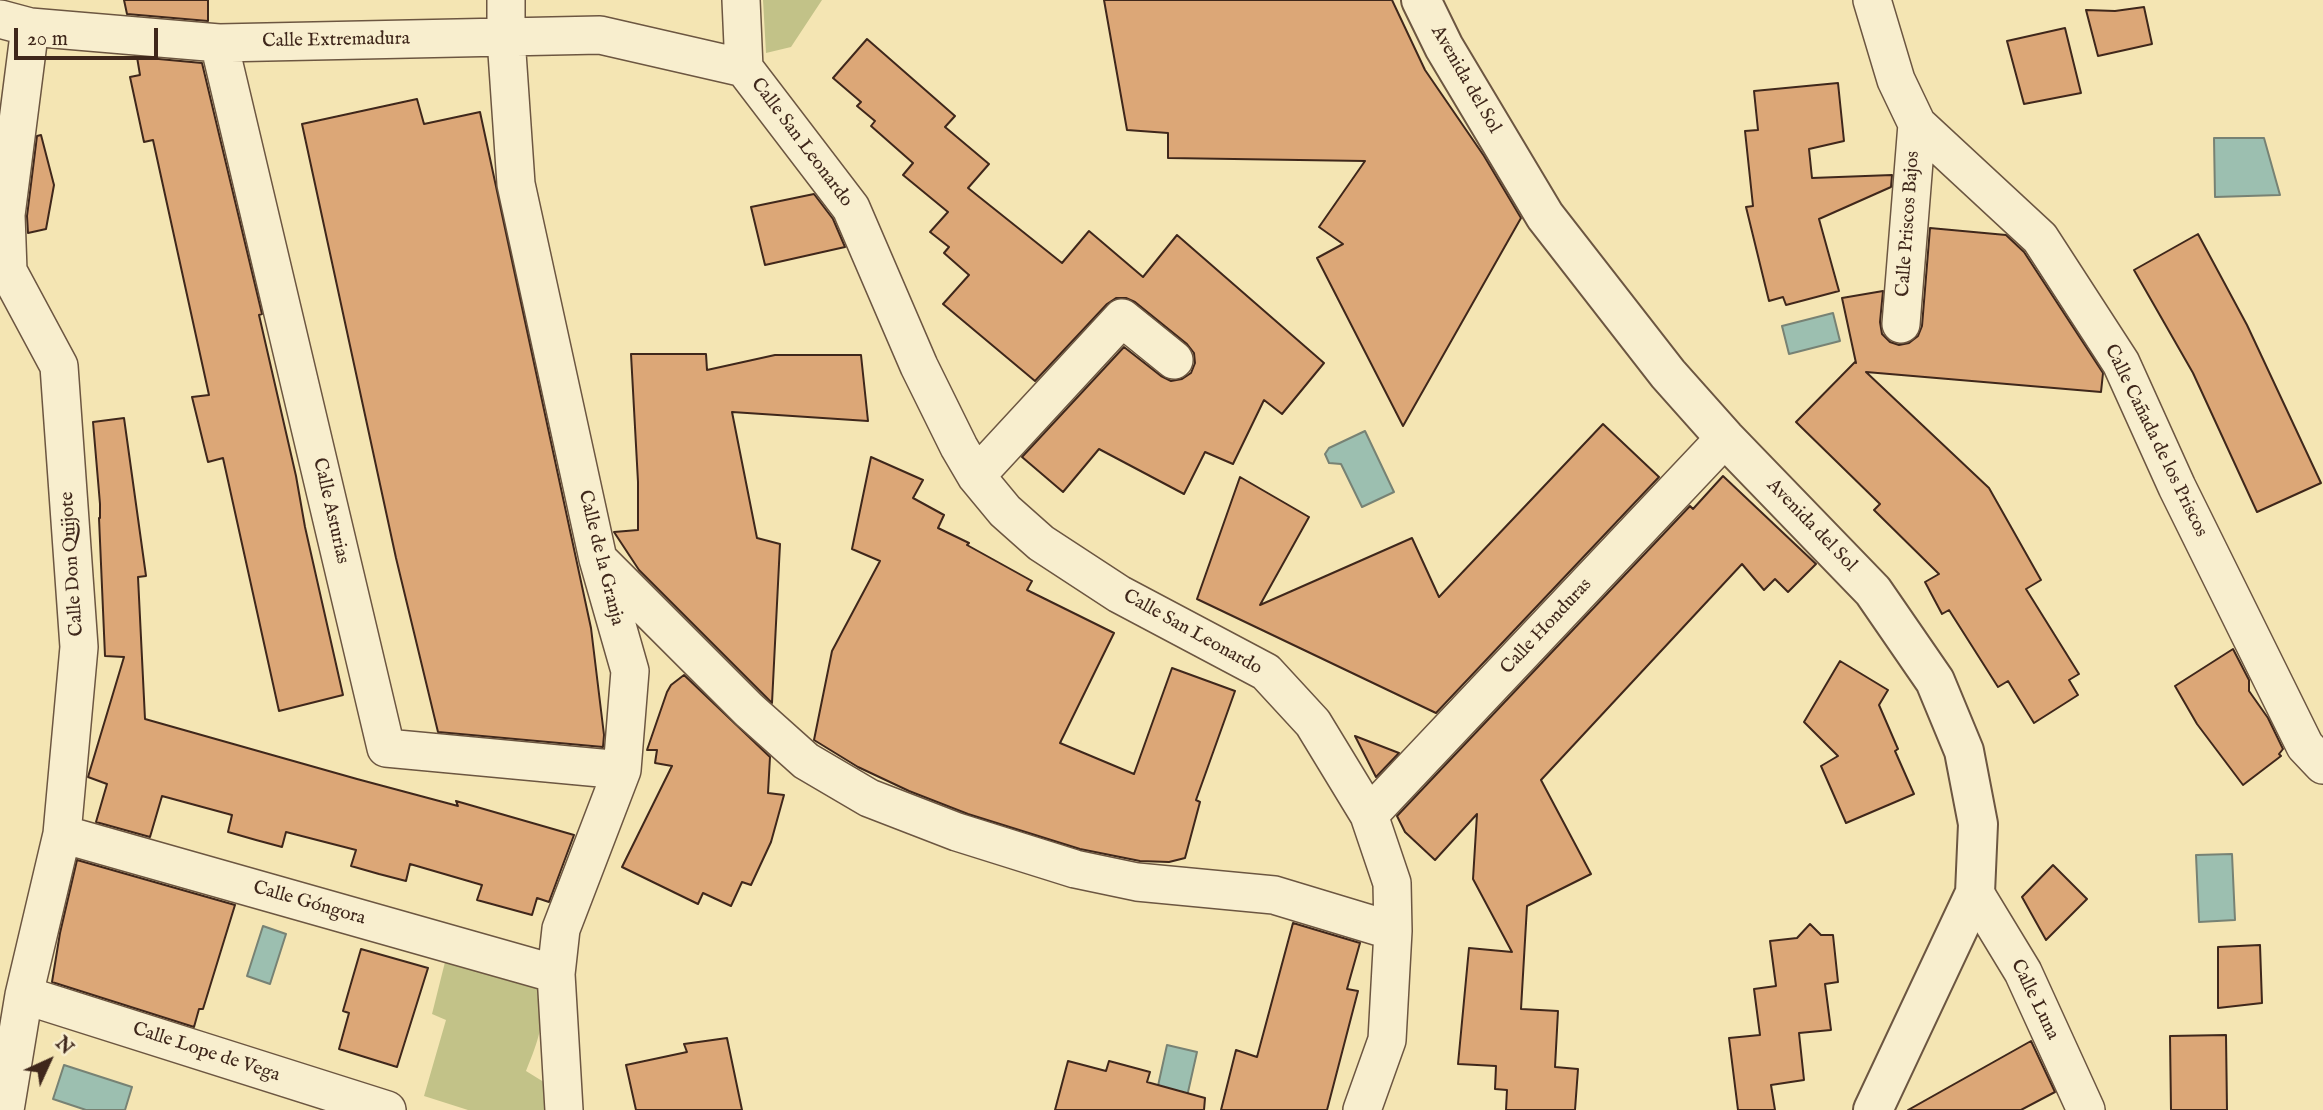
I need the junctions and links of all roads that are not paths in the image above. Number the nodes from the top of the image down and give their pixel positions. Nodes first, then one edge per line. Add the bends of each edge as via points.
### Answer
1 (506, 0) edge
2 (741, 0) edge
3 (1422, 0) edge
4 (1872, 0) edge
5 (15, 23) edge
6 (506, 38) junction
7 (219, 43) junction
8 (744, 68) junction
9 (1917, 124) junction
10 (1901, 324) dead end
11 (1174, 360) dead end
12 (1725, 438) junction
13 (976, 476) junction
14 (598, 559) junction
15 (2323, 765) edge
16 (622, 770) junction
17 (1369, 815) junction
18 (62, 834) junction
19 (1975, 893) junction
20 (1393, 931) junction
21 (556, 974) junction
22 (24, 995) junction
23 (5, 1110) edge
24 (387, 1110) edge
25 (564, 1110) edge
26 (1362, 1110) edge
27 (1873, 1110) edge
28 (2086, 1110) edge

1 - 6 street, Calle de la Granja
2 - 8 street
3 - 12 street, Avenida del Sol via 1444,47 1545,216 1668,374
4 - 9 street, Calle Cañada de los Priscos via 1896,80
5 - 7 street, Calle Extremadura
5 - 18 street, Calle Don Quijote via 6,215 8,271 59,366 79,647
6 - 7 street, Calle Extremadura
6 - 8 street, Calle San Leonardo via 600,35
6 - 14 street, Calle de la Granja via 516,184
7 - 16 street, Calle Asturias via 386,748
8 - 13 street, Calle San Leonardo via 851,208 919,366
9 - 10 street, Calle Priscos Bajos
9 - 15 street, Calle Cañada de los Priscos via 2040,239 2121,363 2305,746
11 - 13 street via 1122,318
12 - 17 street, Calle Honduras
12 - 19 street, Avenida del Sol via 1873,591 1935,681 1964,751 1978,824
13 - 17 street, Calle San Leonardo via 1004,511 1041,543 1119,594 1266,672 1313,723
14 - 16 street, Calle de la Granja via 630,671
14 - 20 street via 806,761 869,798 1075,869 1137,883 1274,895
16 - 21 street, Calle de la Granja via 561,929
17 - 20 street, Calle San Leonardo via 1392,883
18 - 21 street, Calle Góngora
18 - 22 street, Calle Don Quijote
19 - 27 street, Avenida del Sol
19 - 28 street, Calle Luna via 2023,972
20 - 26 street, Calle San Leonardo via 1387,1040
21 - 25 street, Calle de la Granja
22 - 23 street, Calle Don Quijote
22 - 24 street, Calle Lope de Vega

